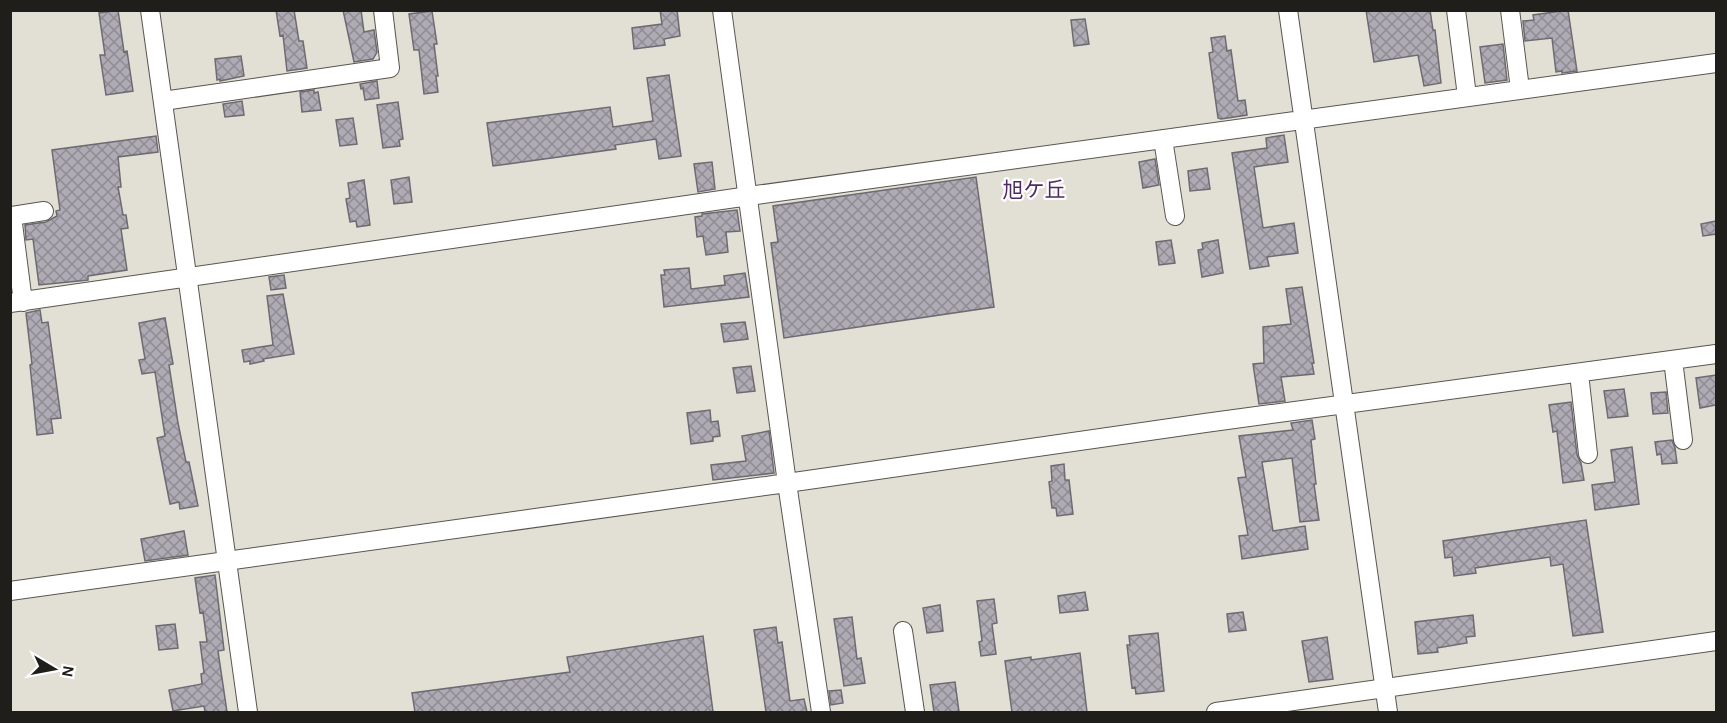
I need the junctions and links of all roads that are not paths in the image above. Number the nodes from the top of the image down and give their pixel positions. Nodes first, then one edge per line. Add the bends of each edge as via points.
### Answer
1 (150, 10) edge
2 (383, 10) edge
3 (722, 10) edge
4 (1288, 10) edge
5 (1456, 10) edge
6 (1510, 10) edge
7 (1716, 63) edge
8 (1520, 89) junction
9 (1467, 96) junction
10 (163, 101) junction
11 (1304, 120) junction
12 (1163, 139) junction
13 (748, 196) junction
14 (44, 211) dead end
15 (1175, 216) dead end
16 (187, 278) junction
17 (17, 303) edge
18 (1716, 354) edge
19 (1673, 360) junction
20 (1579, 373) junction
21 (1343, 404) junction
22 (1683, 440) dead end
23 (1588, 454) dead end
24 (787, 483) junction
25 (226, 561) junction
26 (10, 591) edge
27 (903, 631) dead end
28 (1716, 641) edge
29 (1384, 688) junction
30 (1281, 708) edge
31 (248, 712) edge
32 (821, 712) edge
33 (915, 712) edge
34 (1216, 712) edge
35 (1388, 712) edge

1 - 10 street
2 - 10 street via 390,68
3 - 13 street
4 - 11 street
5 - 9 street
6 - 8 street
7 - 8 street
8 - 9 street
9 - 11 street
10 - 16 street
11 - 12 street
11 - 21 street
12 - 13 street
12 - 15 street
13 - 16 street
13 - 24 street
14 - 17 street via 12,216
16 - 17 street
16 - 25 street
18 - 19 street
19 - 20 street
19 - 22 street
20 - 21 street
20 - 23 street
21 - 24 street
21 - 29 street
24 - 25 street
24 - 32 street
25 - 26 street
25 - 31 street
27 - 33 street
28 - 29 street
29 - 30 street
29 - 35 street
30 - 34 street

